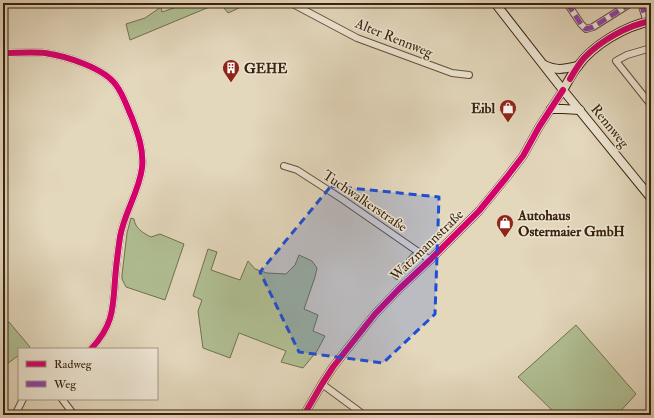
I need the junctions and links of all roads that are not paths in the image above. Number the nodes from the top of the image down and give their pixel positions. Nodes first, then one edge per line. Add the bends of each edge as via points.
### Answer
1 (291, 3) edge
2 (495, 3) edge
3 (567, 3) edge
4 (631, 3) edge
5 (641, 3) edge
6 (649, 21) edge
7 (651, 48) edge
8 (3, 54) edge
9 (543, 65) junction
10 (578, 66) junction
11 (469, 75) dead end
12 (563, 90) junction
13 (651, 105) edge
14 (551, 109) junction
15 (580, 110) junction
16 (284, 166) dead end
17 (651, 198) edge
18 (430, 260) junction
19 (92, 348) edge
20 (322, 384) junction
21 (22, 400) edge
22 (63, 400) edge
23 (15, 415) edge
24 (74, 415) edge
25 (304, 415) edge
26 (364, 415) edge

1 - 11 street, Alter Rennweg via 357,38 452,73
2 - 9 main road, Rennweg
3 - 4 street via 580,24 586,28 593,27
5 - 6 street
6 - 10 main road via 626,29 604,42
7 - 13 street via 627,54 616,61
8 - 19 street via 45,53 93,67 108,77 121,92 141,144 140,180 121,231 113,311 102,337
9 - 10 main road via 561,70
9 - 12 main road, Rennweg
10 - 12 main road
12 - 14 street, Watzmannstraße
12 - 15 main road, Rennweg
14 - 15 main road
14 - 18 street, Watzmannstraße via 523,156 506,178
15 - 17 main road, Rennweg
16 - 18 street, Tuchwalkerstraße via 297,170
18 - 20 street, Watzmannstraße via 375,314
20 - 25 street, Watzmannstraße
20 - 26 street
21 - 23 street
22 - 24 street

